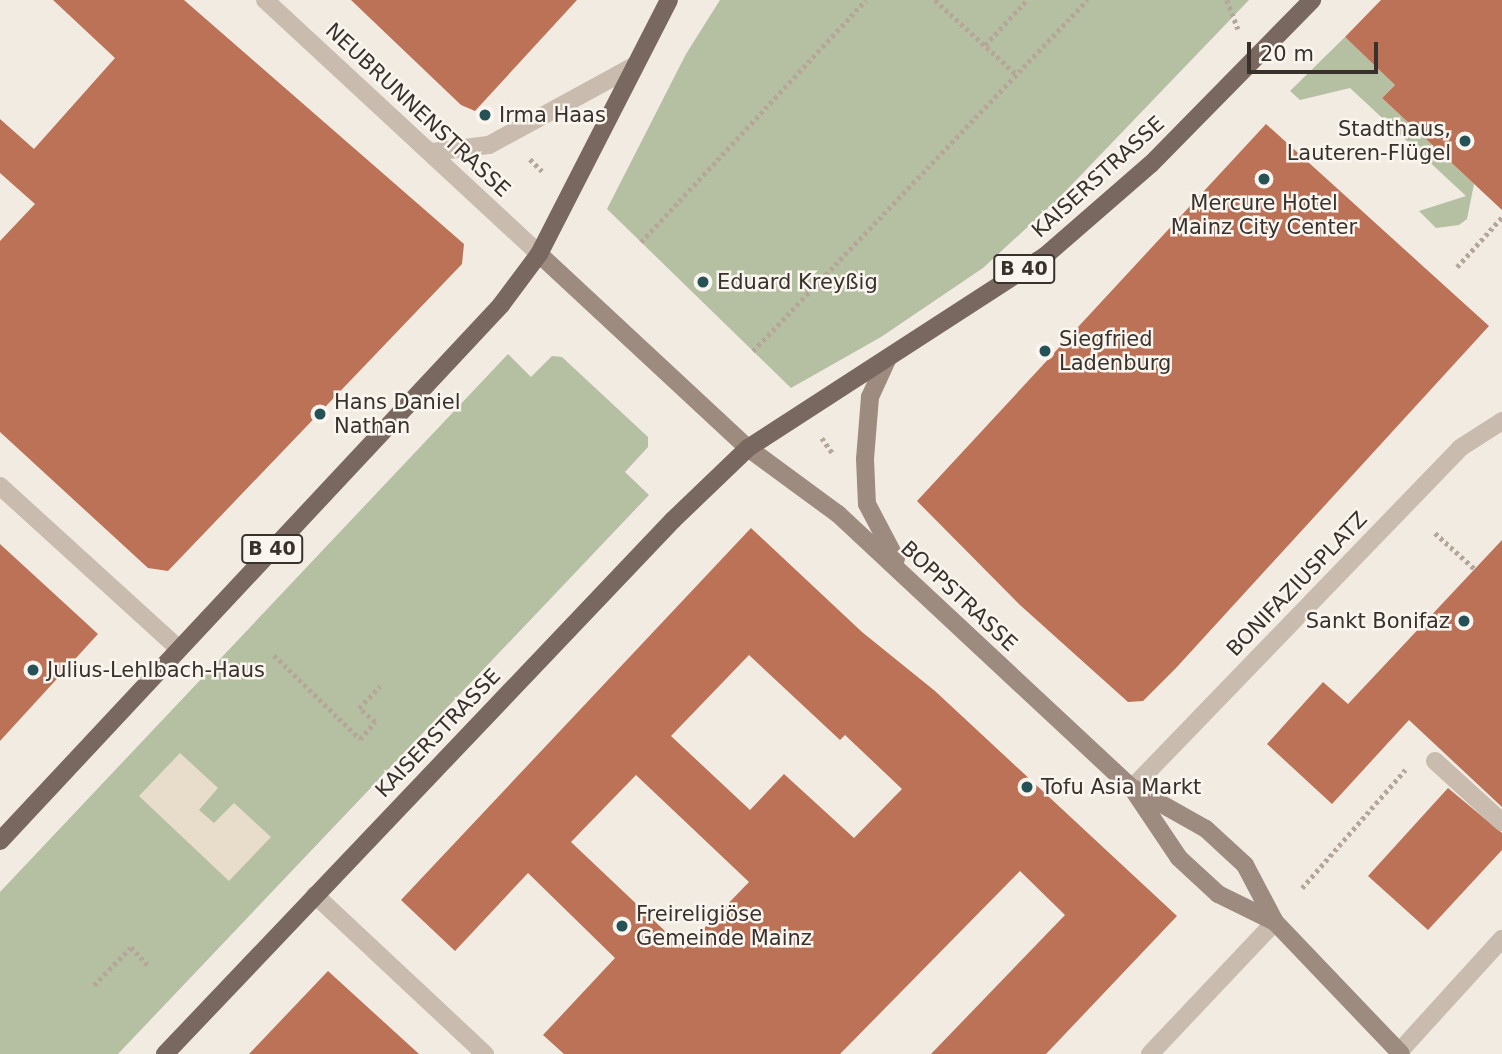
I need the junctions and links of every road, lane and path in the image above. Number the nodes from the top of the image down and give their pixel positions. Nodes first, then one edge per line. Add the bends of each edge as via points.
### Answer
1 (265, 0) edge
2 (669, 0) edge
3 (866, 0) edge
4 (935, 0) edge
5 (1027, 0) edge
6 (1087, 0) edge
7 (1312, 0) edge
8 (985, 45) junction
9 (632, 67) junction
10 (1016, 74) junction
11 (432, 152) junction
12 (1501, 219) edge
13 (641, 242) dead end
14 (539, 254) junction
15 (1457, 267) dead end
16 (753, 351) dead end
17 (887, 360) junction
18 (1502, 421) edge
19 (814, 428) dead end
20 (748, 448) junction
21 (835, 458) dead end
22 (0, 486) edge
23 (1435, 533) dead end
24 (1475, 569) dead end
25 (916, 588) junction
26 (179, 649) junction
27 (274, 655) dead end
28 (380, 686) dead end
29 (1414, 760) dead end
30 (1435, 761) dead end
31 (1132, 788) junction
32 (1502, 822) edge
33 (0, 841) edge
34 (1302, 888) dead end
35 (315, 895) junction
36 (1275, 922) junction
37 (1502, 939) edge
38 (149, 966) dead end
39 (94, 985) dead end
40 (1400, 1053) edge
41 (164, 1054) edge
42 (485, 1054) edge
43 (1150, 1054) edge

1 - 11 street, NEUBRUNNENSTRASSE
2 - 9 main road, B 40
3 - 13 path
4 - 8 path
5 - 8 path
6 - 10 path
7 - 17 main road, KAISERSTRASSE / B 40 via 1091,218 1045,256
8 - 10 path
9 - 11 street via 509,137 470,149
9 - 14 main road, B 40
10 - 16 path
11 - 14 street, NEUBRUNNENSTRASSE
12 - 15 path
14 - 20 street
14 - 26 main road, B 40 via 491,317
17 - 20 main road, KAISERSTRASSE / B 40
17 - 25 street via 870,397 867,504 885,545
18 - 31 street, BONIFAZIUSPLATZ via 1460,449
19 - 21 path
20 - 25 street, BOPPSTRASSE via 808,488
20 - 35 main road, KAISERSTRASSE / B 40 via 673,520
22 - 26 street
23 - 24 path
25 - 31 street, BOPPSTRASSE
26 - 33 main road, B 40
27 - 28 path via 360,739 374,722 359,708
29 - 34 path
30 - 32 street
31 - 36 street, BOPPSTRASSE via 1179,858 1218,894
31 - 36 street, BOPPSTRASSE via 1206,829 1245,865
35 - 41 main road, KAISERSTRASSE / B 40
35 - 42 street
36 - 40 street, BOPPSTRASSE
36 - 43 street
37 - 40 street
38 - 39 path via 131,947

